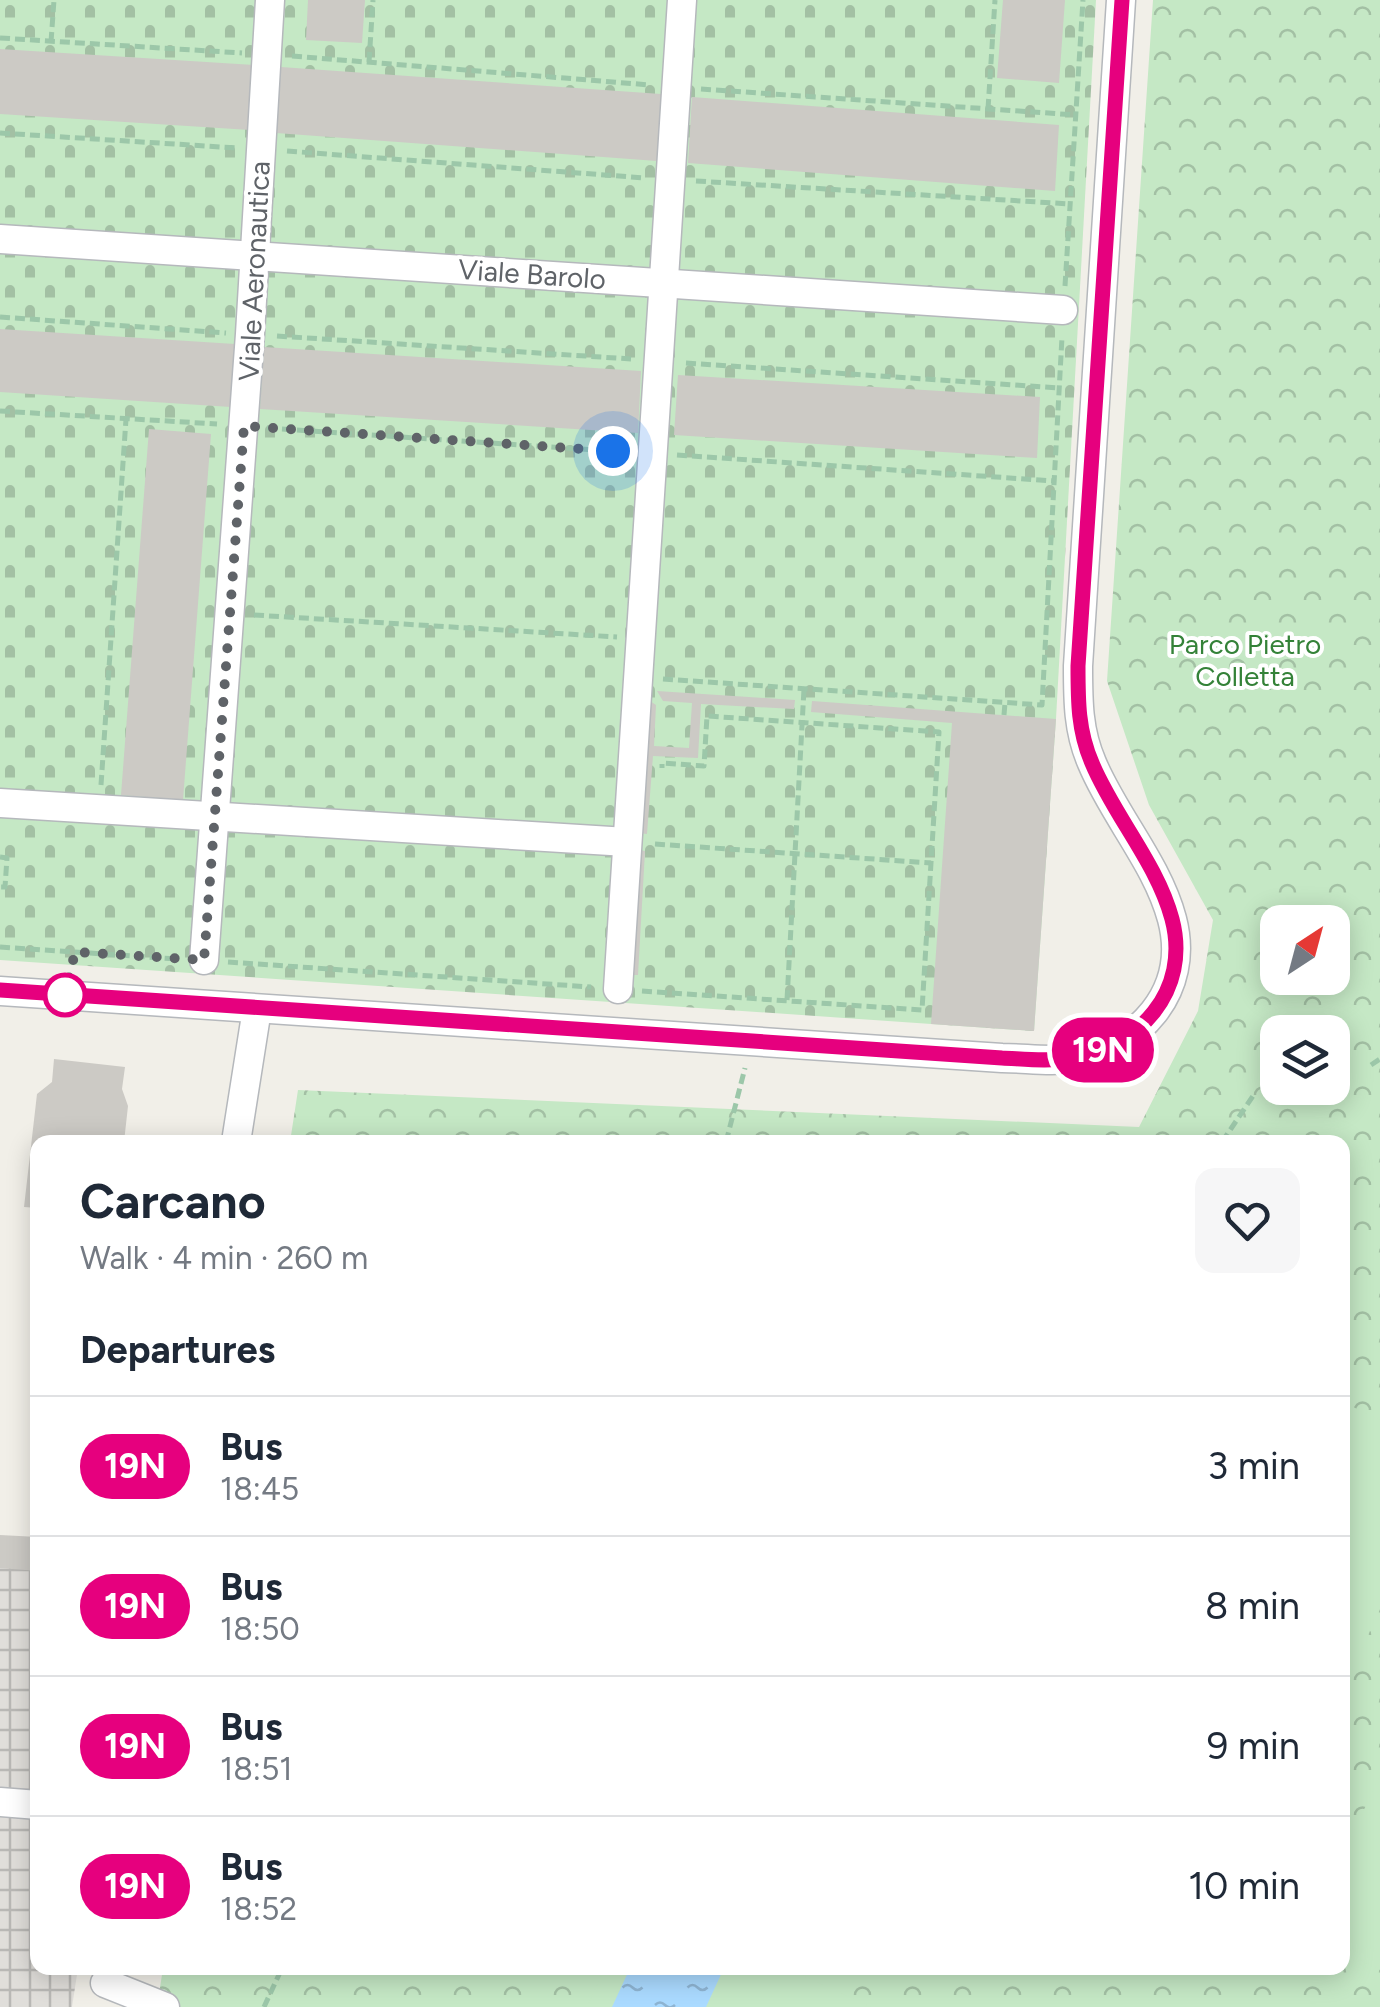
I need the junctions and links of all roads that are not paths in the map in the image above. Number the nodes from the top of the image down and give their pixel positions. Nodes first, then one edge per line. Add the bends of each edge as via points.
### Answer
1 (270, 0) edge
2 (682, 0) edge
3 (1122, 0) edge
4 (0, 240) edge
5 (255, 256) junction
6 (665, 282) junction
7 (1063, 310) road end
8 (0, 803) edge
9 (217, 818) junction
10 (627, 842) junction
11 (204, 960) road end
12 (618, 989) road end
13 (0, 990) edge
14 (257, 1009) junction
15 (237, 1135) edge
16 (0, 1802) edge
17 (30, 1804) edge
18 (104, 1986) edge
19 (164, 2007) edge

1 - 5 street, Viale Aeronautica
2 - 6 street
3 - 14 street via 1078,716 1092,764 1172,918 1174,973 1146,1023 1096,1053 1002,1058
4 - 5 street, Viale Barolo
5 - 6 street, Viale Barolo
5 - 9 street, Viale Aeronautica
6 - 7 street, Viale Barolo
6 - 10 street
8 - 9 street
9 - 10 street
9 - 11 street, Viale Aeronautica
10 - 12 street
13 - 14 street
14 - 15 street
16 - 17 street
18 - 19 street

